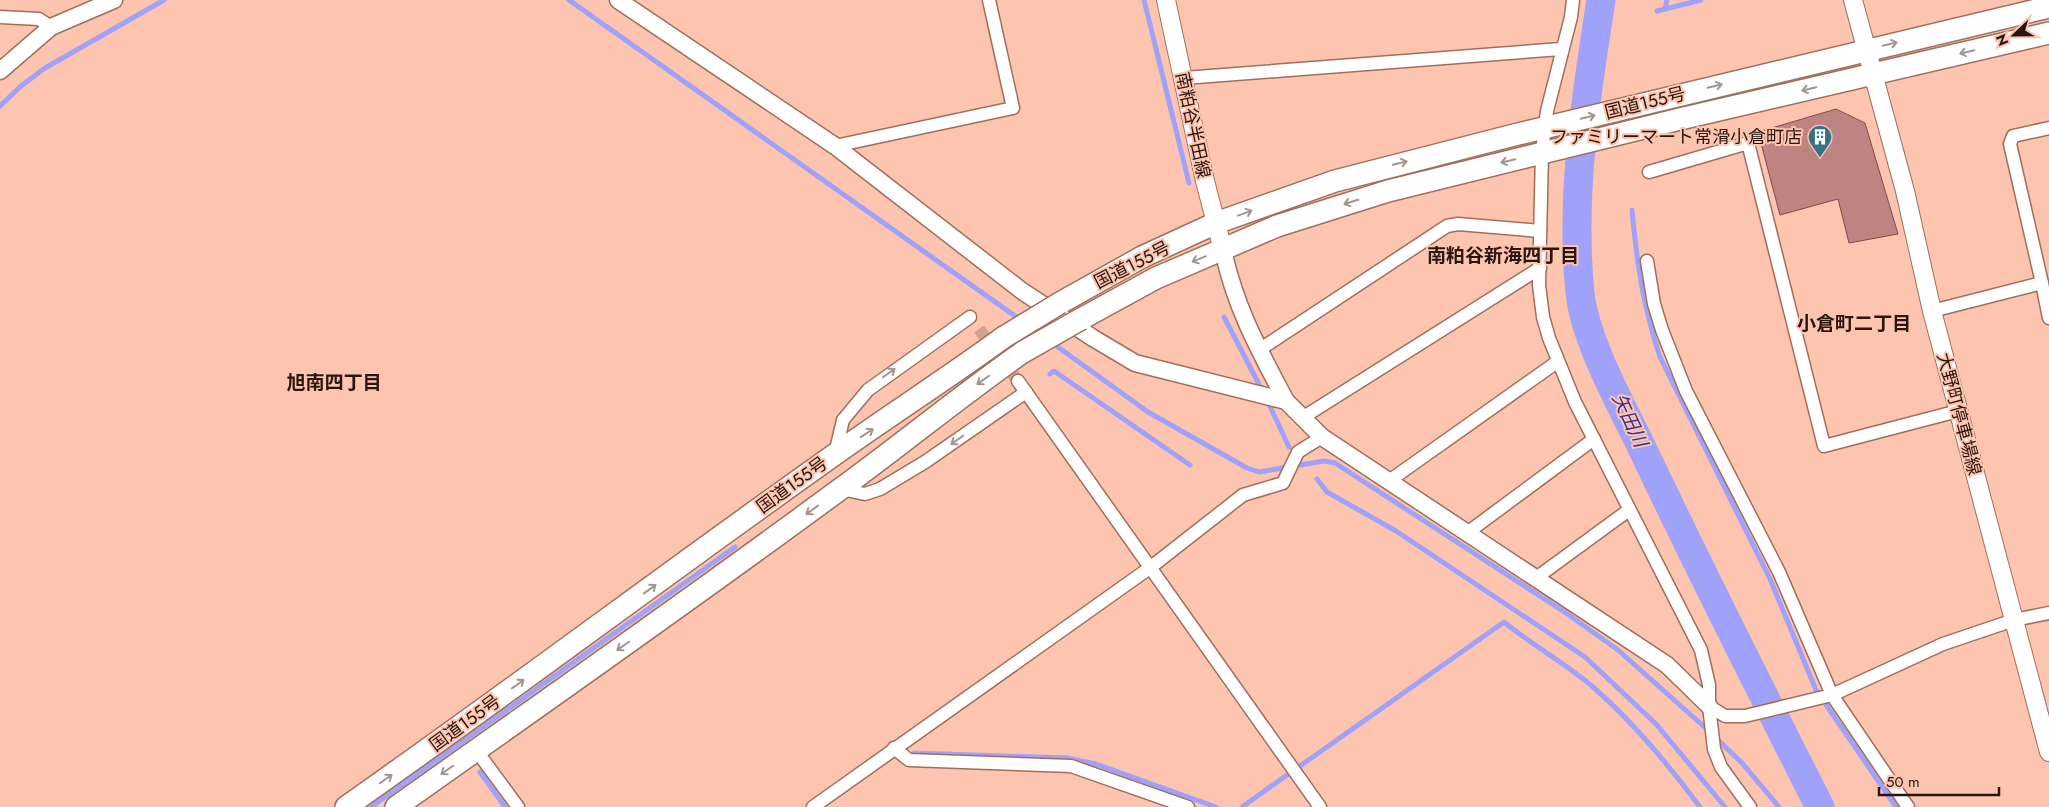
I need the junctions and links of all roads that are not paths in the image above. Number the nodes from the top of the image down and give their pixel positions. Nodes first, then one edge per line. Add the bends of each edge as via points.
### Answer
1 (618, 0) edge
2 (989, 0) edge
3 (1166, 0) edge
4 (1573, 0) edge
5 (1853, 0) edge
6 (110, 1) edge
7 (2049, 6) edge
8 (0, 16) edge
9 (51, 27) junction
10 (2049, 33) edge
11 (1561, 49) junction
12 (1866, 49) junction
13 (0, 71) edge
14 (1873, 74) junction
15 (1184, 78) junction
16 (1552, 126) junction
17 (2049, 128) edge
18 (835, 146) junction
19 (1549, 151) junction
20 (1649, 172) dead end
21 (1216, 223) junction
22 (1540, 231) junction
23 (1223, 250) junction
24 (1647, 261) dead end
25 (1540, 268) junction
26 (2042, 283) junction
27 (1932, 311) junction
28 (970, 317) dead end
29 (2049, 318) edge
30 (1259, 350) junction
31 (1557, 362) junction
32 (1018, 381) tunnel mouth
33 (1026, 392) junction
34 (1286, 401) junction
35 (1958, 411) junction
36 (1302, 418) junction
37 (1322, 437) junction
38 (1594, 439) junction
39 (835, 454) junction
40 (1389, 481) junction
41 (841, 489) junction
42 (1629, 510) junction
43 (1467, 533) junction
44 (1151, 568) junction
45 (1536, 578) junction
46 (2049, 613) edge
47 (2014, 620) junction
48 (1829, 695) junction
49 (1709, 706) junction
50 (894, 748) junction
51 (476, 750) junction
52 (2049, 752) edge
53 (346, 807) edge
54 (396, 807) edge
55 (518, 807) edge
56 (814, 807) edge
57 (1188, 807) edge
58 (1320, 807) edge
59 (1750, 807) edge
60 (1908, 807) edge

1 - 18 street
2 - 18 street via 1013,108
3 - 15 main road, 南粕谷半田線
4 - 11 street
5 - 12 main road, 大野町停車場線
6 - 9 street
12 -> 7 highway, 国道155号
8 - 9 street via 39,19
9 - 13 street
10 -> 14 highway, 国道155号
11 - 15 street
11 - 16 street
12 - 14 main road, 大野町停車場線
16 -> 12 highway, 国道155号
14 -> 19 highway, 国道155号
14 - 27 main road, 大野町停車場線 via 1905,191
15 - 21 main road, 南粕谷半田線
16 - 19 street
21 -> 16 highway, 国道155号 via 1335,181
17 - 26 street via 2013,136 2010,144
18 - 34 street via 1022,291 1135,363
19 - 22 street
19 -> 23 highway, 国道155号 via 1334,207 1278,226
20 - 35 street via 1748,143 1824,446
21 - 23 main road, 南粕谷半田線
39 -> 21 highway, 国道155号, bridge via 1004,337 1060,303 1142,258
22 - 25 street
22 - 30 street via 1458,224 1447,226
23 - 30 street via 1229,280
23 -> 41 highway, 国道155号, bridge via 1156,278 1023,352
24 - 48 street via 1654,304 1686,390 1779,572
25 - 31 street via 1543,317
25 - 36 street
26 - 27 street
26 - 29 street
27 - 35 main road, 大野町停車場線
39 -> 28 street via 843,420 868,390
30 - 34 street
31 - 38 street
31 - 40 street
32 - 33 street
33 -> 41 street via 880,489 865,494
33 - 44 street
34 - 36 street
35 - 47 main road, 大野町停車場線
36 - 37 street
37 - 40 street
37 - 44 street via 1298,452 1284,483 1243,495
38 - 42 street
38 - 43 street
53 -> 39 highway, 国道155号
40 - 43 street
41 -> 51 highway, 国道155号
42 - 45 street
42 - 49 street via 1701,650 1709,685
43 - 45 street
44 - 50 street
44 - 58 street
45 - 49 street via 1667,665
46 - 47 street
47 - 48 street via 1943,644
47 - 52 main road, 大野町停車場線
48 - 49 street via 1745,716 1725,716
48 - 60 street
49 - 59 street via 1714,749 1721,767
50 - 56 street
50 - 57 street via 909,760 1071,766
51 -> 54 highway, 国道155号
51 - 55 street

